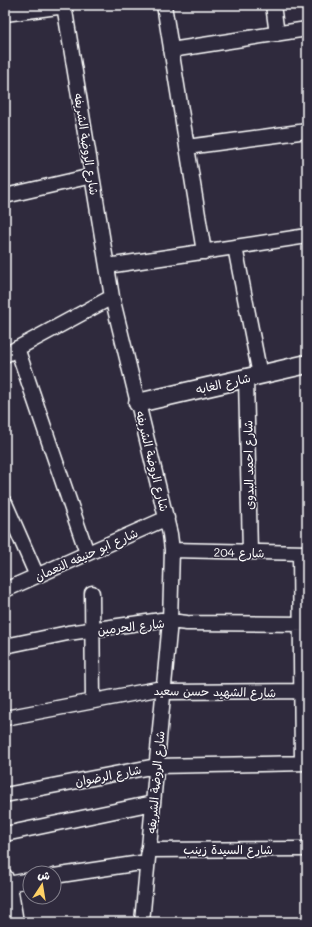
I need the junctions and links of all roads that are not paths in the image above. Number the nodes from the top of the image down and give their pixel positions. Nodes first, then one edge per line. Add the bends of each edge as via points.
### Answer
1 (164, 5) edge
2 (273, 5) edge
3 (64, 6) edge
4 (5, 14) edge
5 (307, 29) edge
6 (277, 34) junction
7 (171, 50) junction
8 (307, 132) edge
9 (187, 147) junction
10 (92, 176) junction
11 (5, 196) edge
12 (307, 236) edge
13 (235, 247) junction
14 (204, 252) junction
15 (107, 266) junction
16 (112, 297) junction
17 (11, 352) edge
18 (307, 364) edge
19 (253, 376) junction
20 (138, 403) junction
21 (5, 503) edge
22 (167, 518) junction
23 (172, 550) junction
24 (250, 552) junction
25 (304, 553) edge
26 (87, 554) junction
27 (37, 576) junction
28 (5, 590) edge
29 (92, 593) dead end
30 (170, 621) junction
31 (304, 624) edge
32 (93, 630) junction
33 (5, 646) edge
34 (164, 690) junction
35 (304, 691) edge
36 (93, 701) junction
37 (5, 718) edge
38 (305, 763) edge
39 (156, 766) junction
40 (5, 795) edge
41 (153, 803) junction
42 (5, 834) edge
43 (307, 849) edge
44 (148, 856) junction
45 (62, 874) edge
46 (6, 880) edge
47 (22, 880) edge
48 (16, 922) edge
49 (142, 922) edge

1 - 7 street
2 - 6 street
3 - 4 street
3 - 10 street, شارع الروضة الشريفه
5 - 6 street
6 - 7 street
7 - 9 street
8 - 9 street
9 - 14 street
10 - 11 street
10 - 15 street, شارع الروضة الشريفه
12 - 13 street
13 - 14 street
13 - 19 street, شارع احمد البدوى
14 - 15 street
15 - 16 street, شارع الروضة الشريفه
16 - 17 street
16 - 20 street, شارع الروضة الشريفه
17 - 26 street
18 - 19 street, شارع الغابه
19 - 20 street, شارع الغابه
19 - 24 street, شارع احمد البدوى
20 - 22 street, شارع الروضة الشريفه
21 - 27 street
22 - 23 street, شارع الروضة الشريفه
22 - 26 street, شارع ابو حنيفه النعمان
23 - 24 street, شارع 204
23 - 30 street, شارع الروضة الشريفه
24 - 25 street, شارع 204
25 - 31 street
26 - 27 street, شارع ابو حنيفه النعمان
27 - 28 street, شارع ابو حنيفه النعمان
29 - 32 street
30 - 31 street, شارع الحرمين
30 - 32 street, شارع الحرمين via 161,620
30 - 34 street, شارع الروضة الشريفه
31 - 35 street
32 - 33 street, شارع الحرمين
32 - 36 street
34 - 35 street, شارع الشهيد حسن سعيد
34 - 36 street, شارع الشهيد حسن سعيد via 154,689
34 - 39 street, شارع الروضة الشريفه
35 - 38 street
36 - 37 street, شارع الشهيد حسن سعيد
38 - 39 street, شارع الرضوان
39 - 40 street, شارع الرضوان
39 - 41 street, شارع الروضة الشريفه
41 - 42 street
41 - 44 street, شارع الروضة الشريفه
43 - 44 street, شارع السيدة زينب
44 - 45 street, شارع السيدة زينب
44 - 49 street, شارع الروضة الشريفه
46 - 47 street
46 - 48 street

